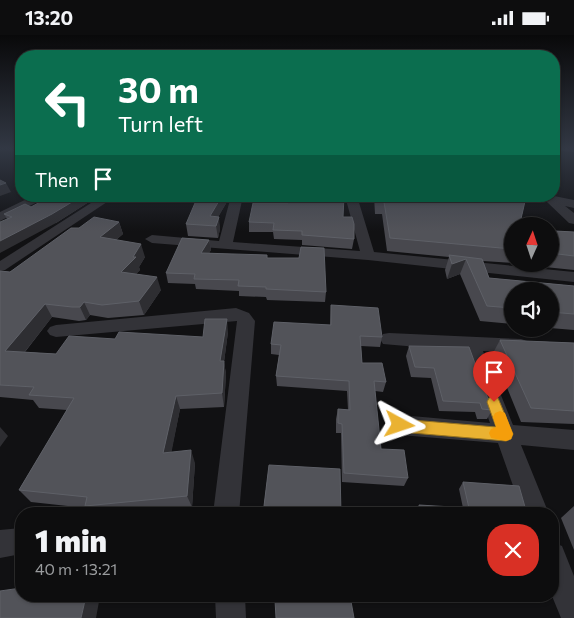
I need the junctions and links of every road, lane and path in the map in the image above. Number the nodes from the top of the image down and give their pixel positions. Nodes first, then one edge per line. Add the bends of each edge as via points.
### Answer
1 (15, 200) edge
2 (560, 200) edge
3 (31, 202) edge
4 (101, 202) edge
5 (236, 202) edge
6 (353, 202) edge
7 (555, 202) edge
8 (574, 204) edge
9 (0, 207) edge
10 (0, 217) edge
11 (574, 219) edge
12 (152, 239) dead end
13 (225, 246) junction
14 (368, 256) junction
15 (0, 267) edge
16 (574, 277) edge
17 (56, 331) dead end
18 (389, 339) dead end
19 (472, 345) junction
20 (537, 347) edge
21 (400, 425) dead end
22 (506, 434) junction
23 (574, 440) edge
24 (226, 507) edge
25 (533, 507) edge
26 (15, 542) edge
27 (0, 544) edge
28 (559, 574) edge
29 (231, 602) edge
30 (573, 609) edge
31 (232, 618) edge

1 - 9 street
2 - 8 street
3 - 10 street
4 - 15 street
5 - 13 street
6 - 14 street
7 - 11 street
12 - 13 street
13 - 14 street
14 - 16 street
17 - 24 street via 236,314 243,317 246,321
18 - 19 street
19 - 20 street
19 - 22 street
21 - 22 street
22 - 23 street
22 - 25 street
26 - 27 street
28 - 30 street
29 - 31 street

